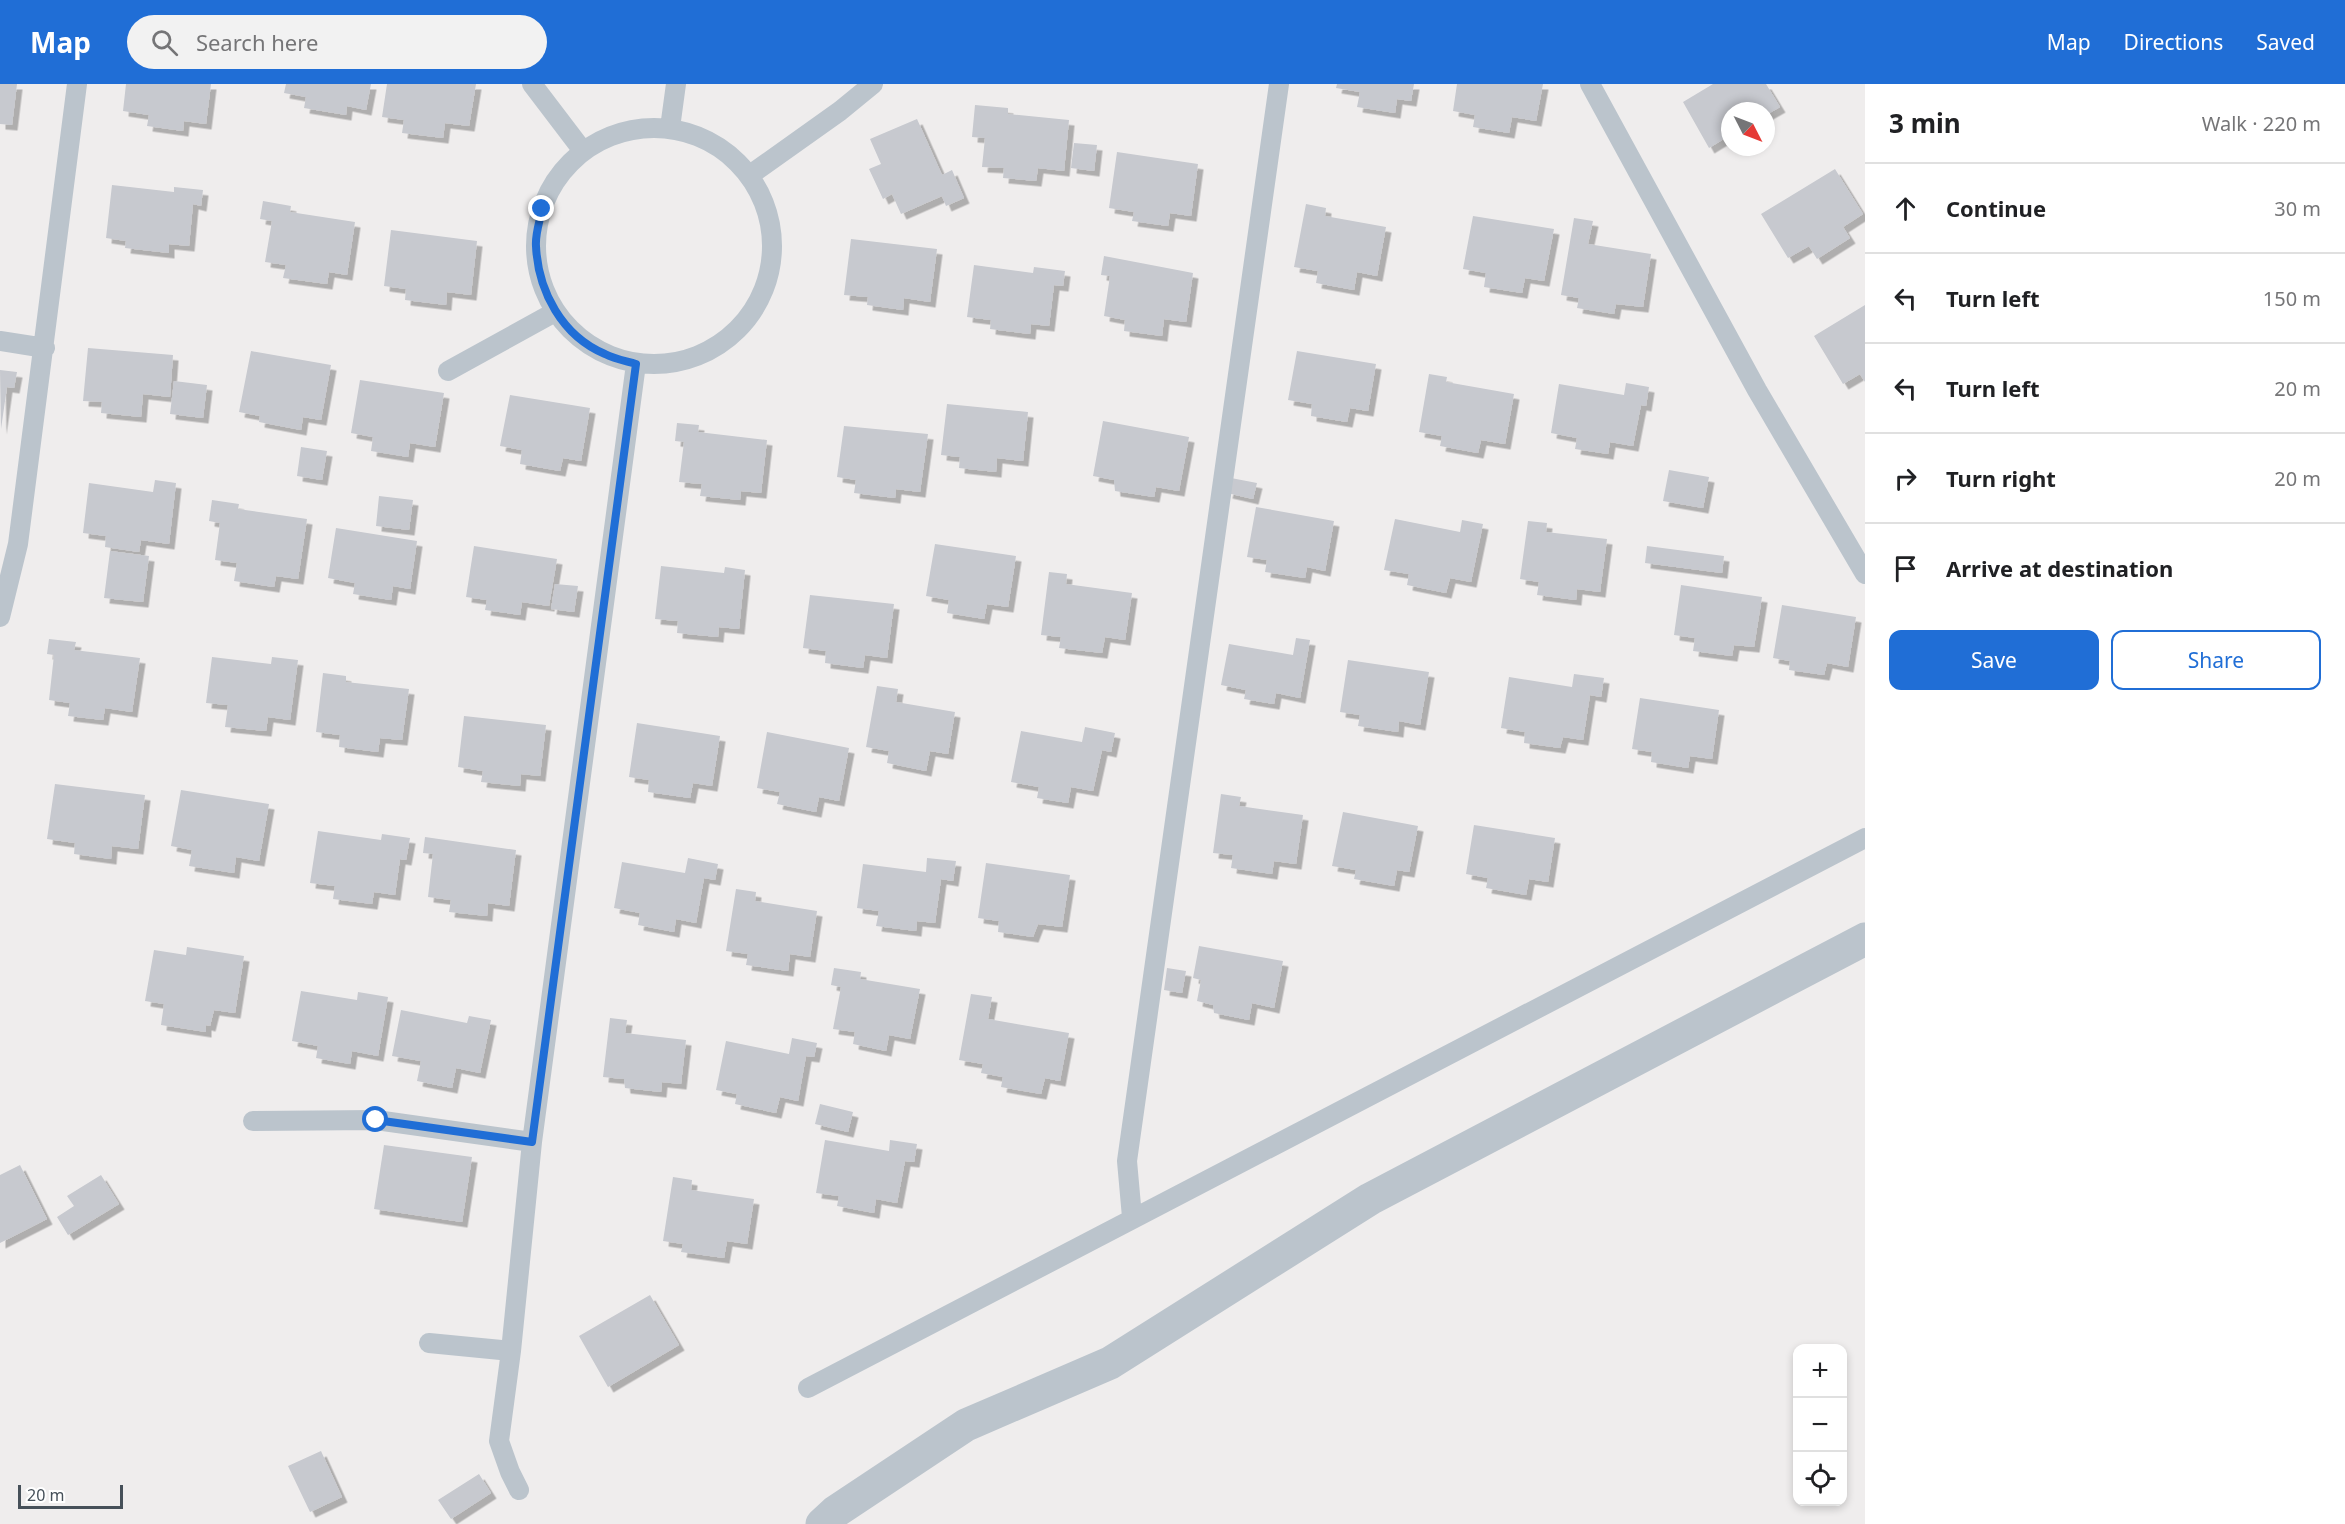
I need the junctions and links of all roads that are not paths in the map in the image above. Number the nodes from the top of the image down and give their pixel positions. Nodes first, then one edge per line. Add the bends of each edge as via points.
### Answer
1 (77, 84) edge
2 (532, 84) edge
3 (676, 84) edge
4 (873, 84) edge
5 (1279, 84) edge
6 (1590, 84) edge
7 (669, 128) junction
8 (583, 151) junction
9 (750, 175) junction
10 (555, 312) junction
11 (0, 341) edge
12 (45, 348) junction
13 (636, 364) junction
14 (448, 371) dead end
15 (1865, 574) edge
16 (0, 617) edge
17 (1865, 838) edge
18 (1865, 939) edge
19 (253, 1121) dead end
20 (532, 1142) junction
21 (1132, 1217) junction
22 (429, 1343) dead end
23 (511, 1351) junction
24 (808, 1388) dead end
25 (519, 1490) dead end
26 (822, 1524) edge

1 - 12 lane
2 - 8 lane
3 - 7 lane
4 - 9 lane
5 - 21 lane via 1127,1161
6 - 15 lane via 1757,390
7 - 8 lane via 639,128 610,136
7 - 9 lane via 701,136 728,152
8 - 10 lane via 558,177 542,209 536,244 540,279
9 - 13 lane via 766,206 773,240 770,274 756,307 734,334 705,354 672,363
10 - 13 lane via 577,337 605,354
10 - 14 lane
11 - 12 lane
12 - 16 lane via 18,544
13 - 20 lane
17 - 21 lane
18 - 26 street via 1370,1199 1110,1363 966,1425
19 - 20 lane via 376,1120
20 - 23 lane
21 - 24 lane
22 - 23 lane
23 - 25 lane via 499,1441

